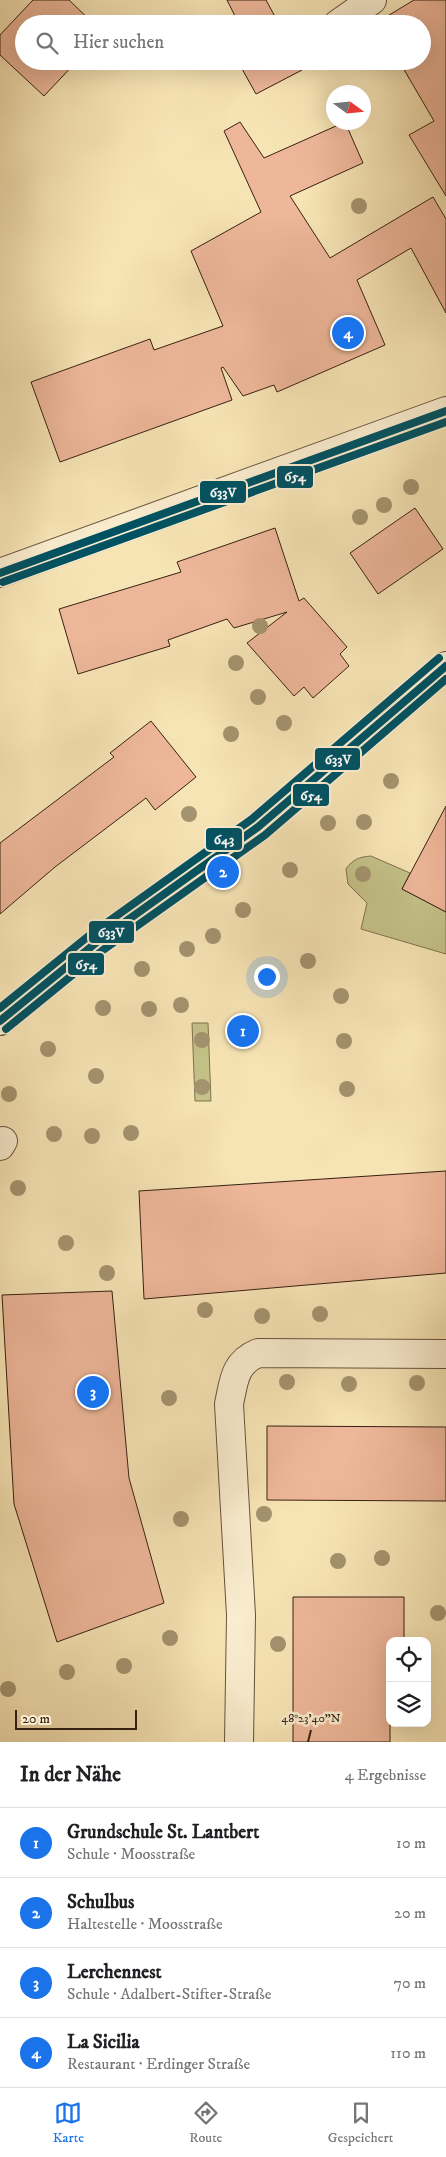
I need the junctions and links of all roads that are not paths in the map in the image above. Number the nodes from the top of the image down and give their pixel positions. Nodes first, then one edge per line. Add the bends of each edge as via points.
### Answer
1 (372, 0) edge
2 (351, 15) edge
3 (446, 411) edge
4 (0, 573) edge
5 (446, 666) edge
6 (0, 1021) edge
7 (446, 1354) edge
8 (240, 1742) edge

1 - 2 street
3 - 4 street
5 - 6 street via 258,827 97,942
7 - 8 street via 258,1353 246,1358 236,1372 228,1404 240,1615

